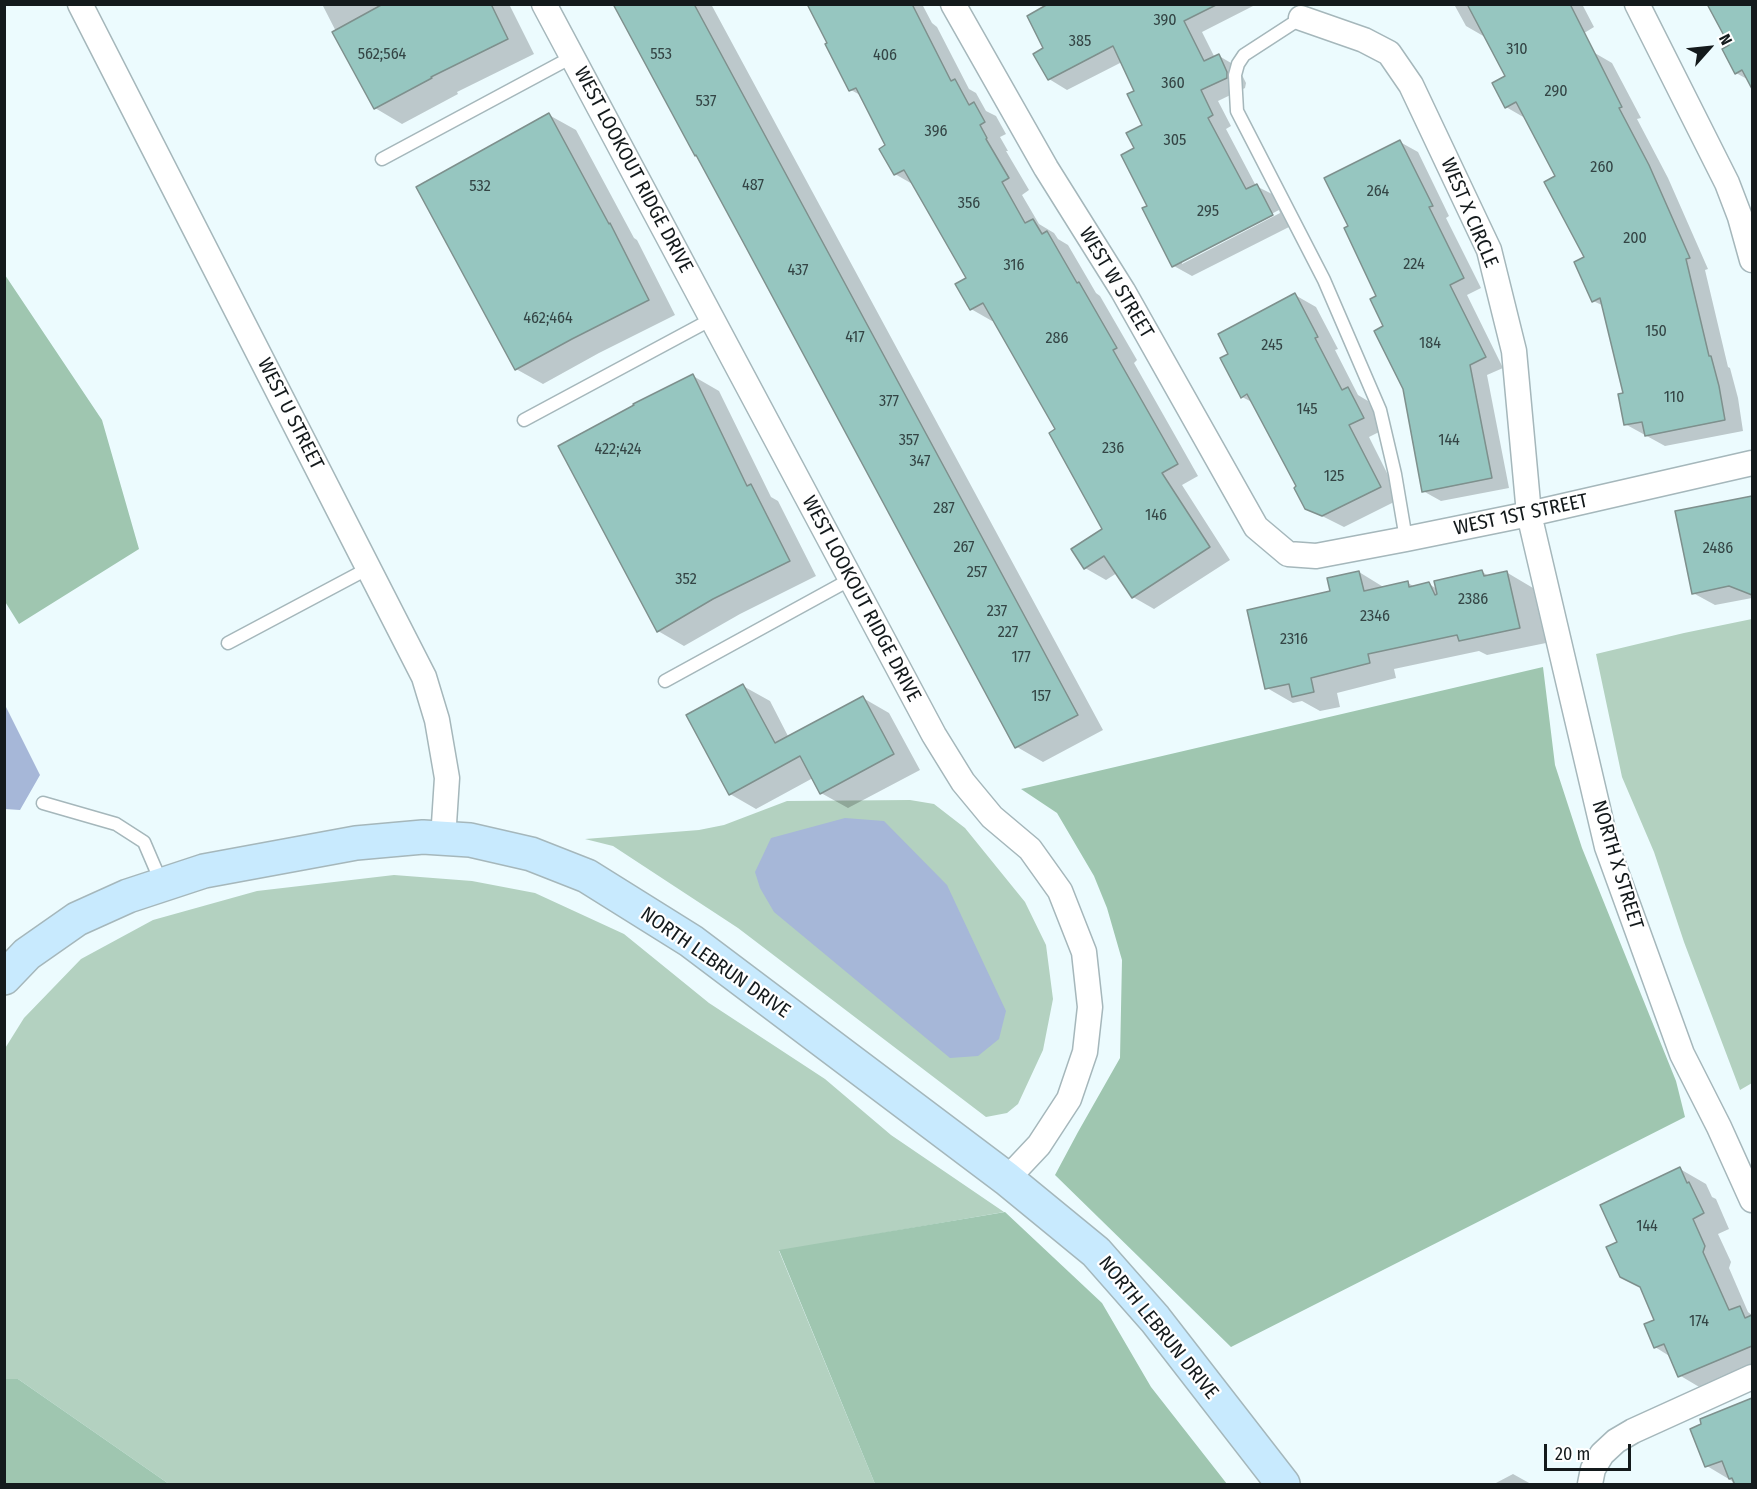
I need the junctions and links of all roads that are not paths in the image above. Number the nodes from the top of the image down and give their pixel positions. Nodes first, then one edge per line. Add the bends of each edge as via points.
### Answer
1 (80, 4) edge
2 (544, 4) edge
3 (953, 4) edge
4 (1637, 4) edge
5 (1301, 18) joint
6 (572, 57) junction
7 (382, 159) dead end
8 (1752, 260) edge
9 (712, 319) junction
10 (524, 420) dead end
11 (1752, 463) edge
12 (1529, 514) junction
13 (1406, 539) junction
14 (1288, 554) joint
15 (369, 568) junction
16 (851, 579) junction
17 (228, 643) dead end
18 (665, 681) dead end
19 (43, 803) dead end
20 (443, 838) junction
21 (163, 885) junction
22 (4, 978) edge
23 (1007, 1179) junction
24 (1752, 1200) edge
25 (1752, 1377) edge
26 (1283, 1485) edge
27 (1590, 1485) edge

1 - 15 street, WEST U STREET
2 - 6 street, WEST LOOKOUT RIDGE DRIVE
3 - 14 street, WEST W STREET via 1046,168 1123,291 1256,527
4 - 8 street via 1727,183
5 - 12 street, WEST X CIRCLE via 1389,53 1411,85 1489,250 1514,351
5 - 13 lane via 1244,55 1235,75 1237,111 1324,280 1380,410
6 - 7 lane
6 - 9 street, WEST LOOKOUT RIDGE DRIVE
9 - 10 lane
9 - 16 street, WEST LOOKOUT RIDGE DRIVE
11 - 12 street, WEST 1ST STREET
12 - 13 street, WEST 1ST STREET
12 - 24 street, NORTH X STREET via 1607,847 1682,1054
13 - 14 street, WEST 1ST STREET via 1316,556
15 - 17 lane
15 - 20 street, WEST U STREET via 424,677 437,720 447,778
16 - 18 lane
16 - 23 street, WEST LOOKOUT RIDGE DRIVE via 963,782 992,817 1030,849 1060,891 1084,952 1090,1007 1085,1052 1069,1100 1039,1145
19 - 21 lane via 116,824 144,842
20 - 21 street, NORTH LEBRUN DRIVE via 356,843 204,871
20 - 23 street, NORTH LEBRUN DRIVE via 531,854 587,876 691,941
21 - 22 street, NORTH LEBRUN DRIVE via 77,919 27,954
23 - 26 street, NORTH LEBRUN DRIVE via 1096,1252 1155,1319
25 - 27 street via 1616,1441 1593,1469

